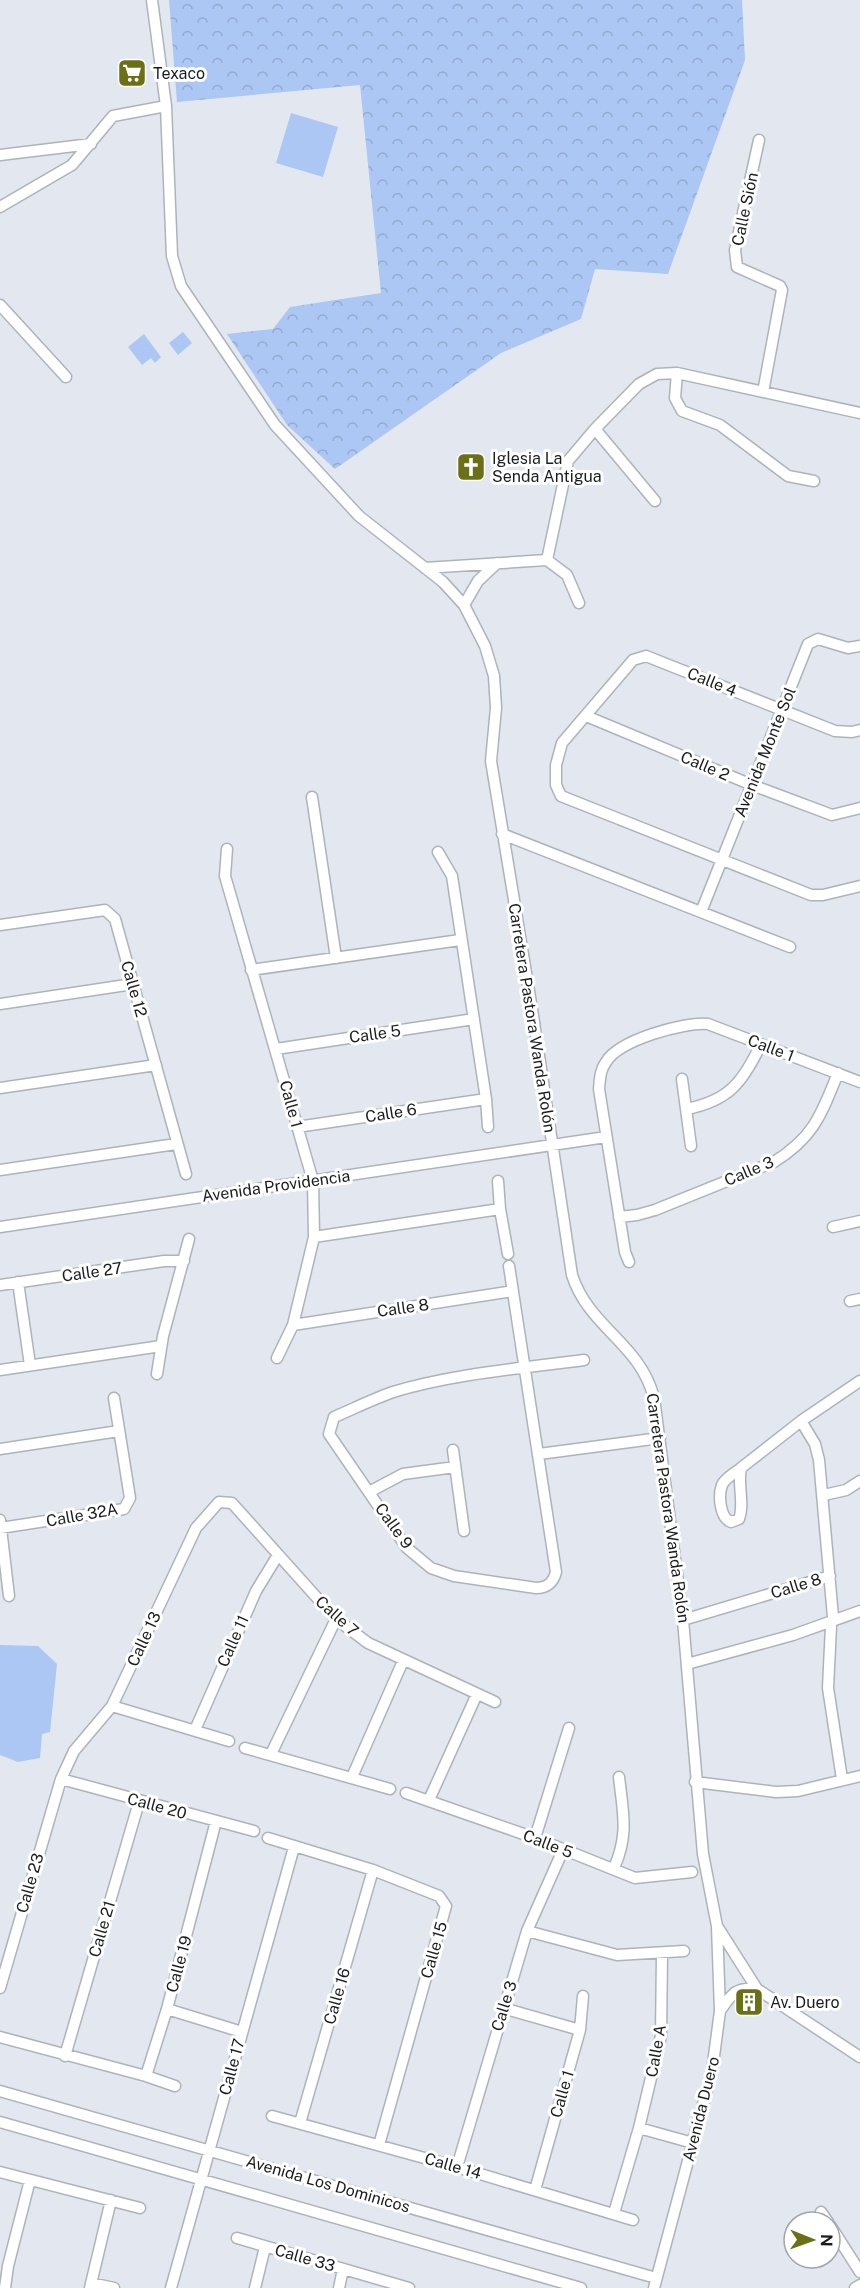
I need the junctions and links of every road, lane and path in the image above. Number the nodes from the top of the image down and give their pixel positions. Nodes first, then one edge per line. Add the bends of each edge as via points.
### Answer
1 (152, 0) edge
2 (166, 106) junction
3 (759, 141) dead end
4 (91, 144) junction
5 (0, 155) edge
6 (0, 207) edge
7 (0, 306) edge
8 (677, 373) junction
9 (66, 377) dead end
10 (763, 392) junction
11 (860, 413) edge
12 (595, 429) junction
13 (814, 481) dead end
14 (655, 501) dead end
15 (547, 560) junction
16 (497, 563) junction
17 (425, 568) junction
18 (579, 603) dead end
19 (464, 605) junction
20 (860, 646) edge
21 (782, 710) junction
22 (586, 716) junction
23 (860, 730) edge
24 (752, 785) junction
25 (312, 797) dead end
26 (860, 808) edge
27 (502, 834) junction
28 (227, 849) dead end
29 (438, 852) dead end
30 (722, 860) junction
31 (860, 886) edge
32 (701, 912) junction
33 (0, 925) edge
34 (460, 939) junction
35 (790, 947) dead end
36 (336, 958) junction
37 (251, 970) junction
38 (133, 984) junction
39 (0, 1004) edge
40 (474, 1019) junction
41 (761, 1044) junction
42 (276, 1049) junction
43 (156, 1065) junction
44 (838, 1073) junction
45 (681, 1079) dead end
46 (860, 1082) edge
47 (0, 1088) edge
48 (486, 1099) junction
49 (686, 1109) junction
50 (297, 1127) junction
51 (488, 1127) dead end
52 (606, 1137) junction
53 (176, 1144) junction
54 (553, 1144) junction
55 (692, 1146) dead end
56 (0, 1166) edge
57 (186, 1174) dead end
58 (313, 1181) junction
59 (498, 1181) dead end
60 (500, 1209) junction
61 (619, 1217) junction
62 (860, 1221) edge
63 (0, 1227) edge
64 (833, 1227) dead end
65 (314, 1237) junction
66 (189, 1239) dead end
67 (508, 1254) dead end
68 (184, 1261) junction
69 (629, 1262) dead end
70 (509, 1266) dead end
71 (18, 1282) junction
72 (0, 1285) edge
73 (513, 1291) junction
74 (293, 1325) junction
75 (161, 1346) junction
76 (277, 1358) dead end
77 (584, 1360) dead end
78 (30, 1365) junction
79 (524, 1368) junction
80 (0, 1370) edge
81 (157, 1374) dead end
82 (860, 1381) edge
83 (114, 1398) dead end
84 (801, 1421) junction
85 (119, 1431) junction
86 (660, 1437) junction
87 (0, 1449) edge
88 (453, 1450) dead end
89 (539, 1454) junction
90 (454, 1467) junction
91 (741, 1468) dead end
92 (860, 1480) edge
93 (369, 1492) junction
94 (824, 1495) junction
95 (225, 1502) joint
96 (0, 1526) edge
97 (464, 1531) dead end
98 (278, 1555) junction
99 (830, 1576) junction
100 (9, 1596) dead end
101 (860, 1611) edge
102 (336, 1619) junction
103 (683, 1620) junction
104 (402, 1661) junction
105 (687, 1664) junction
106 (477, 1694) junction
107 (495, 1702) dead end
108 (112, 1706) junction
109 (569, 1728) dead end
110 (195, 1730) junction
111 (229, 1741) dead end
112 (245, 1748) dead end
113 (271, 1754) junction
114 (860, 1776) edge
115 (352, 1777) junction
116 (620, 1777) dead end
117 (61, 1779) junction
118 (842, 1779) junction
119 (695, 1782) junction
120 (390, 1789) dead end
121 (406, 1794) dead end
122 (429, 1800) junction
123 (139, 1802) junction
124 (216, 1821) junction
125 (254, 1831) dead end
126 (268, 1838) dead end
127 (535, 1838) junction
128 (294, 1847) junction
129 (563, 1850) junction
130 (614, 1868) junction
131 (373, 1870) junction
132 (692, 1872) dead end
133 (679, 1873) junction
134 (681, 1885) dead end
135 (717, 1926) junction
136 (527, 1931) junction
137 (684, 1952) dead end
138 (662, 1954) junction
139 (0, 1988) edge
140 (757, 1989) junction
141 (583, 1996) dead end
142 (502, 2008) junction
143 (167, 2009) junction
144 (720, 2011) junction
145 (580, 2030) junction
146 (242, 2032) junction
147 (0, 2037) edge
148 (65, 2056) junction
149 (860, 2057) edge
150 (146, 2076) junction
151 (175, 2086) dead end
152 (0, 2091) edge
153 (272, 2116) dead end
154 (0, 2122) edge
155 (300, 2123) junction
156 (639, 2128) junction
157 (693, 2143) junction
158 (379, 2145) junction
159 (210, 2151) junction
160 (457, 2167) junction
161 (0, 2172) edge
162 (30, 2180) junction
163 (201, 2180) junction
164 (535, 2190) junction
165 (111, 2200) junction
166 (140, 2208) dead end
167 (614, 2213) junction
168 (633, 2220) dead end
169 (237, 2238) dead end
170 (842, 2244) edge
171 (265, 2247) junction
172 (344, 2269) junction
173 (860, 2272) edge
174 (655, 2283) edge
175 (91, 2285) edge
176 (860, 2285) edge
177 (5, 2288) edge
178 (114, 2288) edge
179 (171, 2288) edge
180 (255, 2288) edge
181 (339, 2288) edge
182 (409, 2288) edge
183 (581, 2288) edge
184 (855, 2288) edge

1 - 2 street, Carretera Pastora Wanda Rolón
2 - 4 street via 113,116
2 - 17 street, Carretera Pastora Wanda Rolón via 172,256 181,286 274,425 359,516
3 - 10 street, Calle Sión via 735,260 737,267 782,290
4 - 5 street
4 - 6 street via 72,165
7 - 9 street
8 - 10 street
8 - 12 street via 657,374 639,384
8 - 13 street via 675,398 682,411 720,425 788,476
10 - 11 street
12 - 14 street
12 - 15 street via 568,461
15 - 16 street
15 - 18 street via 567,576
16 - 17 street
16 - 19 street via 478,581
17 - 19 street, Carretera Pastora Wanda Rolón
19 - 27 street, Carretera Pastora Wanda Rolón via 485,646 494,676 496,708 491,761
20 - 21 street, Avenida Monte Sol via 848,648 818,639 808,644
21 - 22 street, Calle 4 via 646,656 633,660
21 - 23 street, Calle 4 via 835,731
21 - 24 street, Avenida Monte Sol
22 - 24 street, Calle 2
22 - 30 street via 562,743 556,765 556,784 561,796
24 - 26 street, Calle 2 via 832,815
24 - 30 street, Avenida Monte Sol
25 - 36 street
27 - 32 street
27 - 54 street, Carretera Pastora Wanda Rolón
28 - 37 street, Calle 1 via 225,876
29 - 34 street via 452,876
30 - 31 street via 811,895
30 - 32 street, Avenida Monte Sol
32 - 35 street
33 - 38 street, Calle 12 via 105,910 115,919
34 - 36 street
34 - 40 street
36 - 37 street
37 - 42 street, Calle 1
38 - 39 street
38 - 43 street, Calle 12
40 - 42 street, Calle 5
40 - 48 street
41 - 44 street, Calle 1
41 - 49 street via 734,1089 712,1103
41 - 52 street, Calle 1 via 708,1024 693,1023 625,1045 614,1052 600,1075
42 - 50 street, Calle 1
43 - 47 street
43 - 53 street, Calle 12
44 - 46 street, Calle 1
44 - 61 street, Calle 3 via 816,1122 788,1153 655,1210
45 - 49 street
48 - 50 street, Calle 6
48 - 51 street
49 - 55 street
50 - 58 street, Calle 1
52 - 54 street, Avenida Providencia
52 - 61 street, Calle 1
53 - 56 street
53 - 57 street, Calle 12
54 - 58 street, Avenida Providencia
54 - 86 street, Carretera Pastora Wanda Rolón via 576,1286 586,1306 644,1370 654,1398
58 - 63 street, Avenida Providencia
58 - 65 street, Calle 1
59 - 60 street
60 - 65 street
60 - 67 street
61 - 69 street, Calle 1
62 - 64 street
65 - 74 street, Calle 1
66 - 68 street
68 - 71 street, Calle 27
68 - 75 street
70 - 73 street, Calle 9
71 - 72 street, Calle 27
71 - 78 street
73 - 74 street, Calle 8
73 - 79 street, Calle 9
74 - 76 street, Calle 1
75 - 78 street
75 - 81 street
77 - 79 street, Calle 9
78 - 80 street
79 - 89 street, Calle 9
79 - 93 street, Calle 9 via 393,1392 334,1417 329,1434
82 - 84 street
83 - 85 street, Calle 32A
84 - 91 street
84 - 94 street via 815,1444
85 - 87 street
85 - 96 street, Calle 32A via 130,1498 124,1509
86 - 89 street
86 - 103 street, Carretera Pastora Wanda Rolón
88 - 90 street
89 - 93 street, Calle 9 via 556,1572 552,1583 542,1588 454,1576 431,1568 407,1548
90 - 93 street via 403,1474
90 - 97 street
92 - 94 street via 846,1490
94 - 99 street, Calle 8
95 - 98 street, Calle 7 via 232,1503
95 - 108 street, Calle 13 via 219,1502 196,1528
96 - 100 street
98 - 102 street, Calle 7
98 - 110 street, Calle 11 via 256,1591
99 - 103 street, Calle 8
99 - 118 street via 828,1688
101 - 105 street via 793,1635
102 - 104 street, Calle 7 via 368,1643
102 - 113 street
103 - 105 street, Carretera Pastora Wanda Rolón
104 - 106 street, Calle 7
104 - 115 street
105 - 119 street, Carretera Pastora Wanda Rolón
106 - 107 street, Calle 7
106 - 122 street
108 - 110 street
108 - 117 street, Calle 13 via 74,1751
109 - 127 street
110 - 111 street
112 - 113 street
113 - 115 street
114 - 118 street
115 - 120 street
116 - 130 street via 623,1849
117 - 123 street, Calle 20
117 - 139 street, Calle 23
118 - 119 street via 798,1791 776,1792
119 - 135 street, Carretera Pastora Wanda Rolón
121 - 122 street, Calle 5
122 - 127 street, Calle 5
123 - 124 street, Calle 20
123 - 148 street, Calle 21
124 - 125 street, Calle 20
124 - 143 street, Calle 19
126 - 128 street, Calle 15
127 - 129 street, Calle 5
128 - 131 street, Calle 15
128 - 146 street, Calle 17
129 - 130 street, Calle 5
129 - 136 street, Calle 3
130 - 133 street, Calle 5 via 635,1878
131 - 155 street, Calle 16
131 - 158 street, Calle 15 via 440,1896 446,1906
132 - 133 street, Calle 5
133 - 134 street
135 - 140 street, Carretera Pastora Wanda Rolón
135 - 144 street, Avenida Duero
136 - 138 street via 617,1955
136 - 142 street, Calle 3
137 - 138 street
138 - 156 street, Calle A via 662,2036
140 - 144 street via 736,1991
140 - 149 street, Carretera Pastora Wanda Rolón
141 - 145 street, Calle 1
142 - 145 street
142 - 160 street, Calle 3
143 - 146 street
143 - 150 street, Calle 19
144 - 157 street, Avenida Duero via 712,2071
145 - 164 street, Calle 1
146 - 159 street, Calle 17
147 - 148 street
148 - 150 street
150 - 151 street
152 - 159 street, Avenida Los Dominicos
153 - 155 street, Calle 14
154 - 163 street, Avenida Los Dominicos
155 - 158 street, Calle 14
156 - 157 street
156 - 167 street, Calle A
157 - 174 street, Avenida Duero
158 - 160 street, Calle 14
159 - 163 street, Calle 17
159 - 174 street, Avenida Los Dominicos
160 - 164 street, Calle 14
161 - 162 street
162 - 165 street
162 - 177 street
163 - 179 street, Calle 17
163 - 183 street, Avenida Los Dominicos
164 - 167 street, Calle 14
165 - 166 street
165 - 175 street
167 - 168 street, Calle 14
169 - 171 street, Calle 33
170 - 173 street
171 - 172 street, Calle 33
171 - 180 street
172 - 181 street
172 - 182 street, Calle 33
175 - 178 street
176 - 184 street

